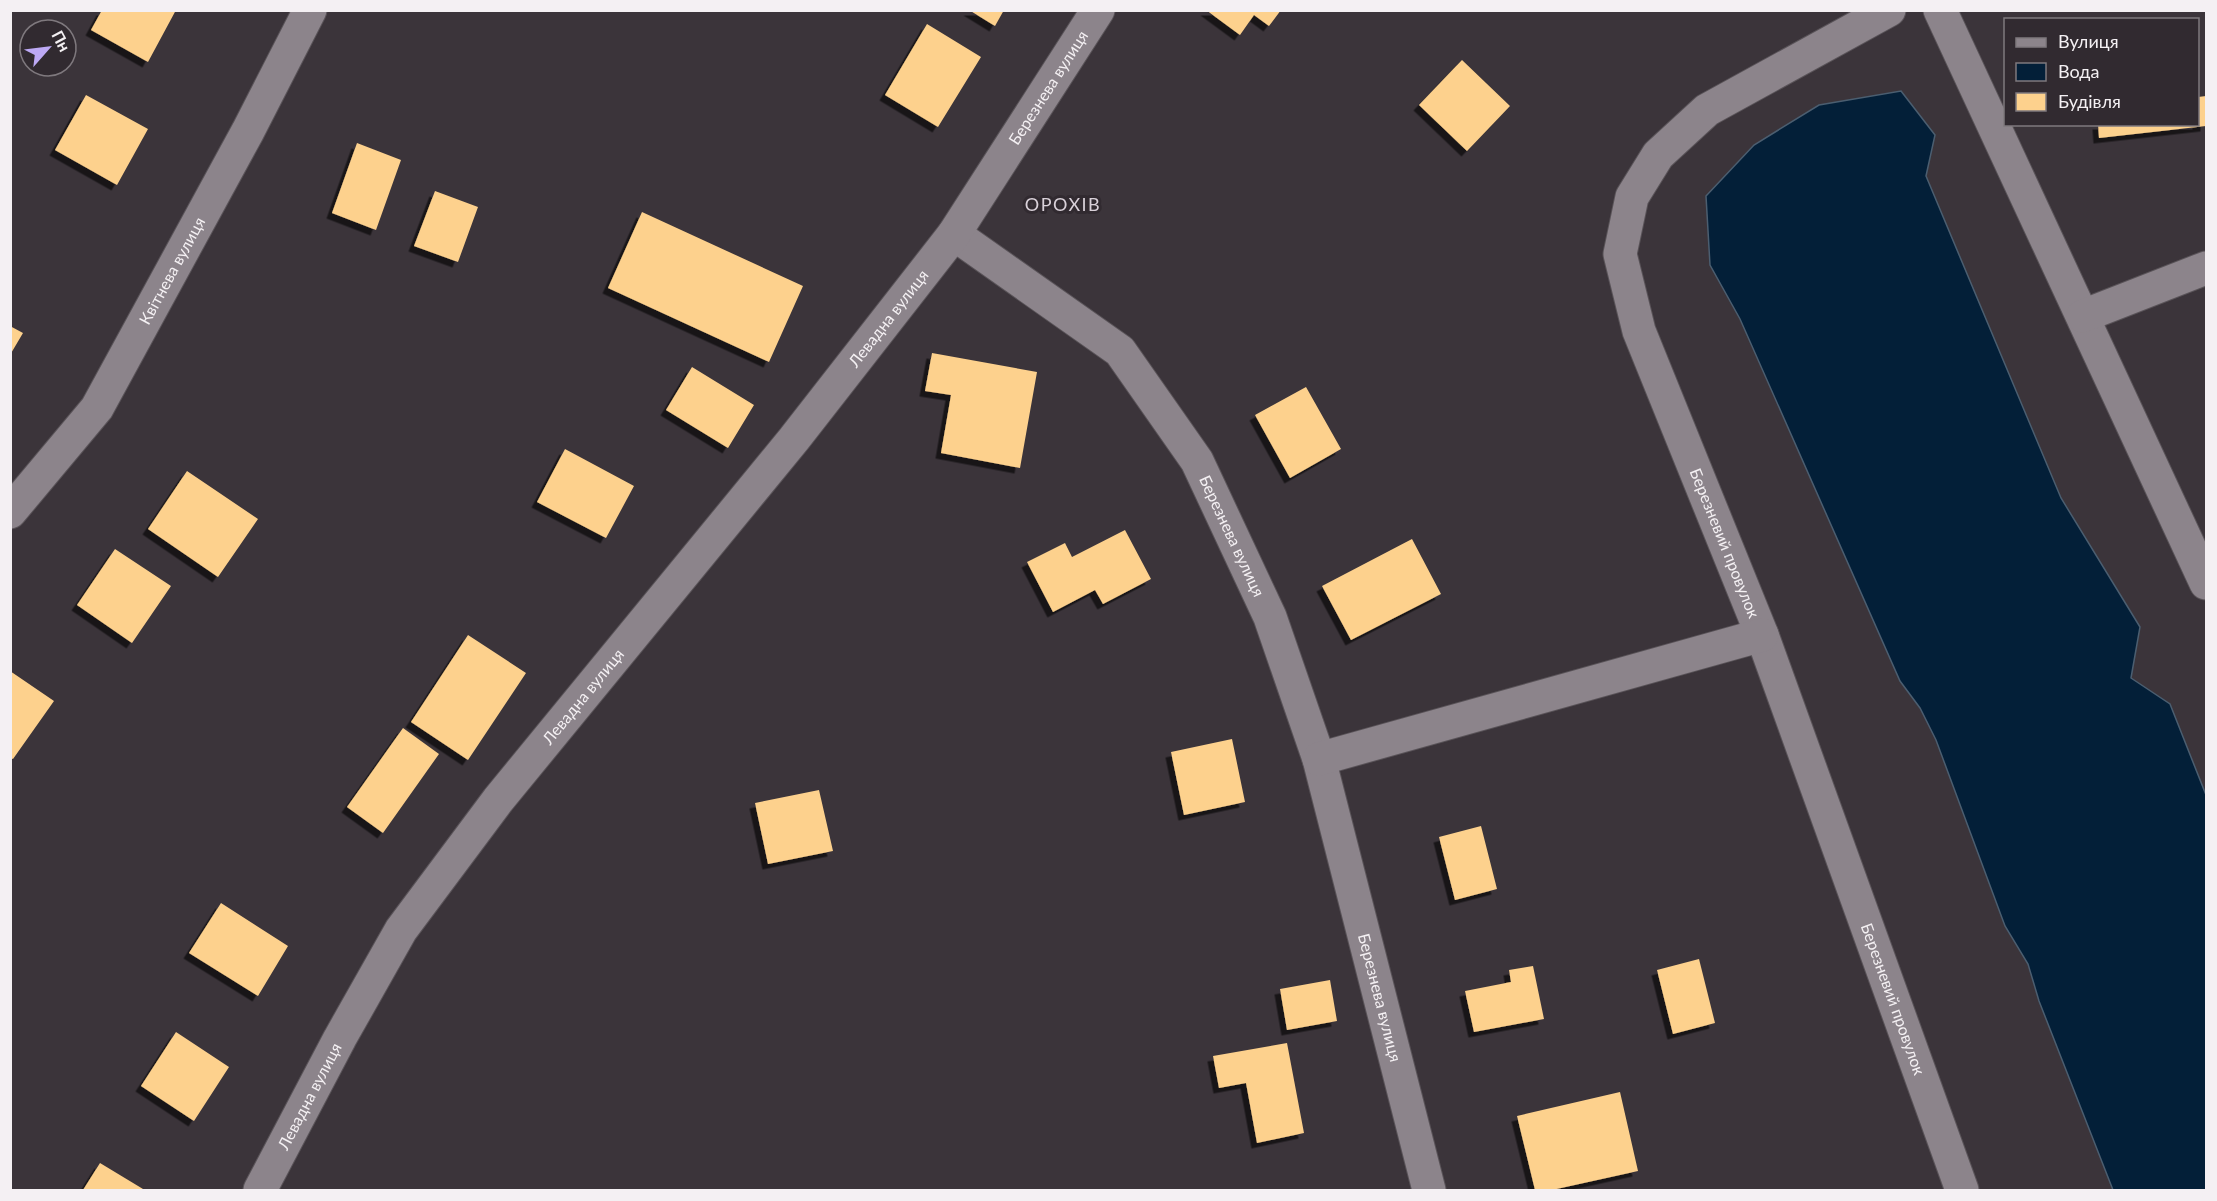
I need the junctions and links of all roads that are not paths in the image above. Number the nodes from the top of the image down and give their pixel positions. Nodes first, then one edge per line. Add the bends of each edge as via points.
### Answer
1 (310, 10) edge
2 (1098, 10) edge
3 (1888, 10) edge
4 (1940, 10) edge
5 (954, 234) junction
6 (2206, 268) edge
7 (2083, 316) junction
8 (10, 512) edge
9 (2206, 579) edge
10 (1762, 635) junction
11 (1319, 759) junction
12 (260, 1191) edge
13 (1429, 1191) edge
14 (1962, 1191) edge

1 - 8 street, Квітнева вулиця via 97,408
2 - 5 street, Березнева вулиця
3 - 10 street, Березневий провулок via 1698,118 1658,155 1632,197 1620,254 1639,331
4 - 7 street
5 - 11 street, Березнева вулиця via 1120,351 1197,461 1269,617
5 - 12 street, Левадна вулиця via 794,439 498,800 401,930
6 - 7 street
7 - 9 street
10 - 11 street
10 - 14 street, Березневий провулок
11 - 13 street, Березнева вулиця

